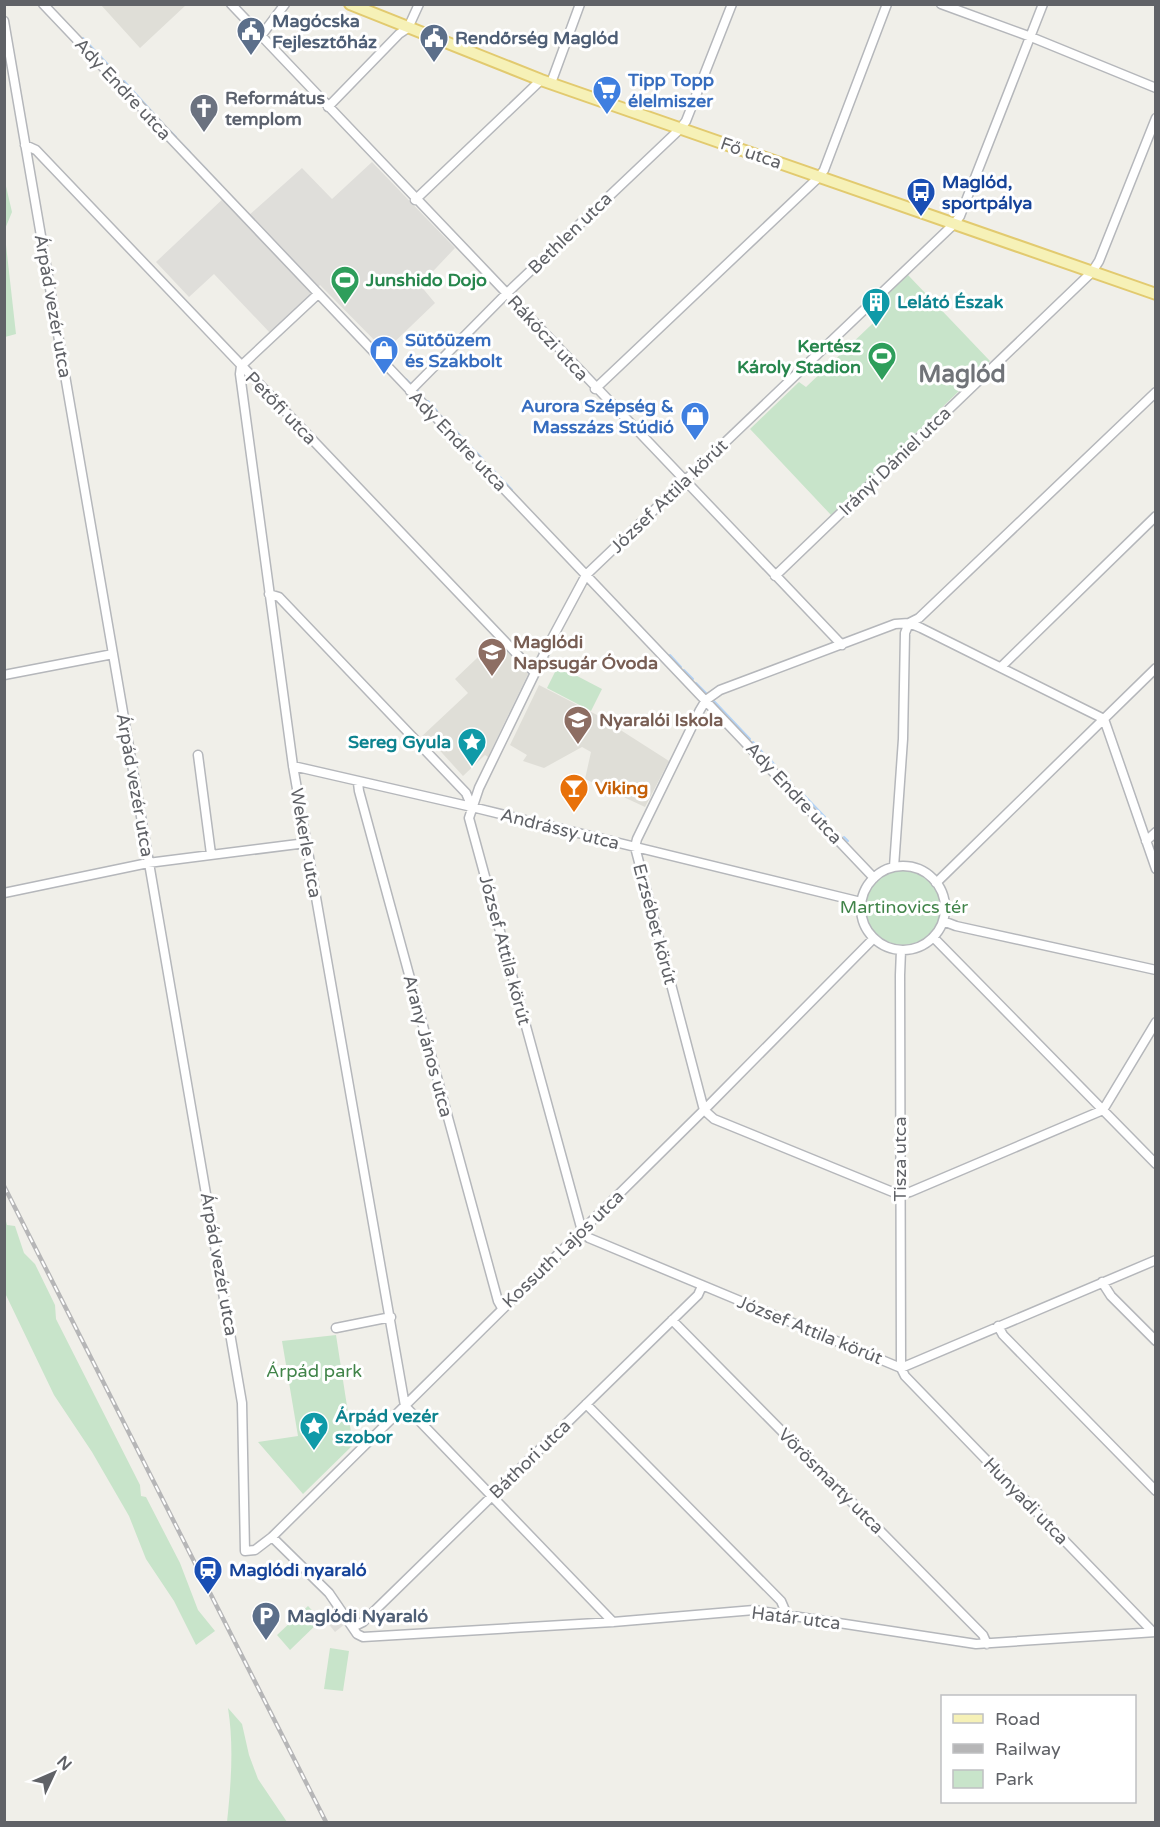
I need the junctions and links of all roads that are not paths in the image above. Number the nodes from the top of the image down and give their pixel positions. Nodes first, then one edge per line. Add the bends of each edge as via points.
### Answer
1 (43, 4) edge
2 (231, 4) edge
3 (285, 4) edge
4 (350, 4) edge
5 (419, 4) edge
6 (580, 4) edge
7 (732, 4) edge
8 (887, 4) edge
9 (941, 4) edge
10 (1044, 4) edge
11 (4, 21) edge
12 (408, 28) junction
13 (261, 36) junction
14 (1031, 37) junction
15 (546, 82) junction
16 (1155, 88) edge
17 (328, 107) junction
18 (1155, 118) edge
19 (680, 129) junction
20 (25, 145) junction
21 (819, 177) junction
22 (415, 200) junction
23 (954, 224) junction
24 (1092, 272) junction
25 (318, 294) junction
26 (506, 294) junction
27 (1155, 294) edge
28 (241, 366) junction
29 (595, 389) junction
30 (410, 391) junction
31 (1155, 392) edge
32 (685, 482) junction
33 (1155, 516) edge
34 (586, 575) junction
35 (776, 576) junction
36 (269, 594) junction
37 (909, 624) junction
38 (842, 645) junction
39 (113, 654) junction
40 (1001, 667) junction
41 (1155, 668) edge
42 (535, 673) junction
43 (4, 675) edge
44 (706, 700) junction
45 (1104, 719) junction
46 (198, 755) dead end
47 (293, 766) junction
48 (358, 783) junction
49 (472, 807) junction
50 (1155, 832) edge
51 (1146, 840) junction
52 (306, 843) junction
53 (634, 847) junction
54 (211, 854) junction
55 (148, 863) junction
56 (894, 867) junction
57 (1155, 869) edge
58 (874, 878) junction
59 (936, 883) junction
60 (4, 893) edge
61 (861, 902) junction
62 (943, 921) junction
63 (933, 937) junction
64 (874, 939) junction
65 (902, 950) junction
66 (1155, 970) edge
67 (1155, 1023) edge
68 (704, 1110) junction
69 (1103, 1110) junction
70 (1155, 1164) edge
71 (900, 1195) junction
72 (582, 1231) junction
73 (1155, 1260) edge
74 (1102, 1282) junction
75 (702, 1286) junction
76 (502, 1308) junction
77 (391, 1317) junction
78 (672, 1320) junction
79 (998, 1326) junction
80 (336, 1328) dead end
81 (1155, 1341) edge
82 (901, 1368) junction
83 (586, 1404) junction
84 (405, 1406) junction
85 (1155, 1491) edge
86 (491, 1496) junction
87 (272, 1537) junction
88 (245, 1551) joint
89 (787, 1615) junction
90 (613, 1622) junction
91 (353, 1627) junction
92 (1154, 1632) edge
93 (987, 1644) junction

1 - 25 street, Ady Endre utca
2 - 13 street, Rákóczi utca
3 - 13 street
4 - 12 main road, Fő utca
5 - 12 street
6 - 15 street
7 - 19 street, Bethlen utca
8 - 21 street
9 - 14 street
10 - 14 street, József Attila körút
11 - 20 street, Árpád vezér utca
12 - 15 main road, Fő utca
12 - 17 street
13 - 17 street, Rákóczi utca
14 - 16 street
14 - 23 street, József Attila körút
15 - 19 main road, Fő utca
15 - 22 street
17 - 22 street, Rákóczi utca
18 - 24 street, Irányi Dániel utca
19 - 21 main road, Fő utca
19 - 26 street, Bethlen utca
20 - 28 street, Petőfi utca via 36,150
20 - 39 street, Árpád vezér utca
21 - 23 main road, Fő utca
21 - 29 street
22 - 26 street, Rákóczi utca
23 - 24 main road, Fő utca
23 - 32 street, József Attila körút
24 - 27 main road, Fő utca
24 - 35 street, Irányi Dániel utca
25 - 28 street
25 - 30 street, Ady Endre utca
26 - 29 street, Rákóczi utca
26 - 30 street, Bethlen utca
28 - 36 street, Wekerle utca
28 - 42 street, Petőfi utca
29 - 32 street, Rákóczi utca
30 - 34 street, Ady Endre utca
31 - 37 street
32 - 34 street, József Attila körút
32 - 35 street, Rákóczi utca
33 - 40 street
34 - 42 street, József Attila körút
34 - 44 street, Ady Endre utca
35 - 38 street, Rákóczi utca
36 - 47 street, Wekerle utca
36 - 49 street via 279,597 408,732 466,793
37 - 38 street via 895,624
37 - 40 street
37 - 56 street via 905,633
38 - 44 street via 720,690
39 - 43 street
39 - 55 street, Árpád vezér utca
40 - 45 street
41 - 45 street
42 - 49 street, József Attila körút
44 - 53 street, Erzsébet körút
44 - 58 street, Ady Endre utca
45 - 51 street
45 - 59 street
46 - 54 street
47 - 48 street, Andrássy utca
47 - 52 street, Wekerle utca
48 - 49 street, Andrássy utca
48 - 76 street, Arany János utca
49 - 53 street, Andrássy utca
49 - 72 street, József Attila körút via 469,818
50 - 51 street
51 - 57 street
52 - 54 street
52 - 77 street, Wekerle utca
53 - 61 street, Andrássy utca
53 - 68 street, Erzsébet körút
54 - 55 street
55 - 60 street
55 - 88 street, Árpád vezér utca via 242,1403
56 - 58 street
56 - 59 street via 917,868
58 - 61 street
59 - 62 street via 943,894
61 - 64 street via 864,922
62 - 63 street
62 - 66 street
63 - 65 street
63 - 69 street
64 - 65 street
64 - 68 street, Kossuth Lajos utca
65 - 71 street, Tisza utca
67 - 69 street
68 - 71 street via 714,1119
68 - 72 street, Kossuth Lajos utca
69 - 70 street
69 - 71 street
71 - 82 street, Tisza utca
72 - 75 street, József Attila körút via 589,1238
72 - 76 street, Kossuth Lajos utca
73 - 74 street, József Attila körút
74 - 79 street, József Attila körút
74 - 81 street
75 - 78 street, Báthori utca
75 - 82 street, József Attila körút
76 - 84 street, Kossuth Lajos utca
77 - 80 street
77 - 84 street, Wekerle utca
78 - 83 street, Báthori utca
78 - 93 street, Vörösmarty utca via 983,1635
79 - 82 street, József Attila körút
79 - 85 street
82 - 92 street, Hunyadi utca
83 - 86 street, Báthori utca
83 - 89 street via 781,1601
84 - 86 street
84 - 87 street, Kossuth Lajos utca
86 - 90 street
86 - 91 street, Báthori utca via 363,1622
87 - 88 street, Kossuth Lajos utca via 255,1551
87 - 91 street via 329,1593
89 - 90 street, Határ utca via 754,1610
89 - 93 street, Határ utca
90 - 91 street, Határ utca via 363,1637
92 - 93 street, Határ utca

